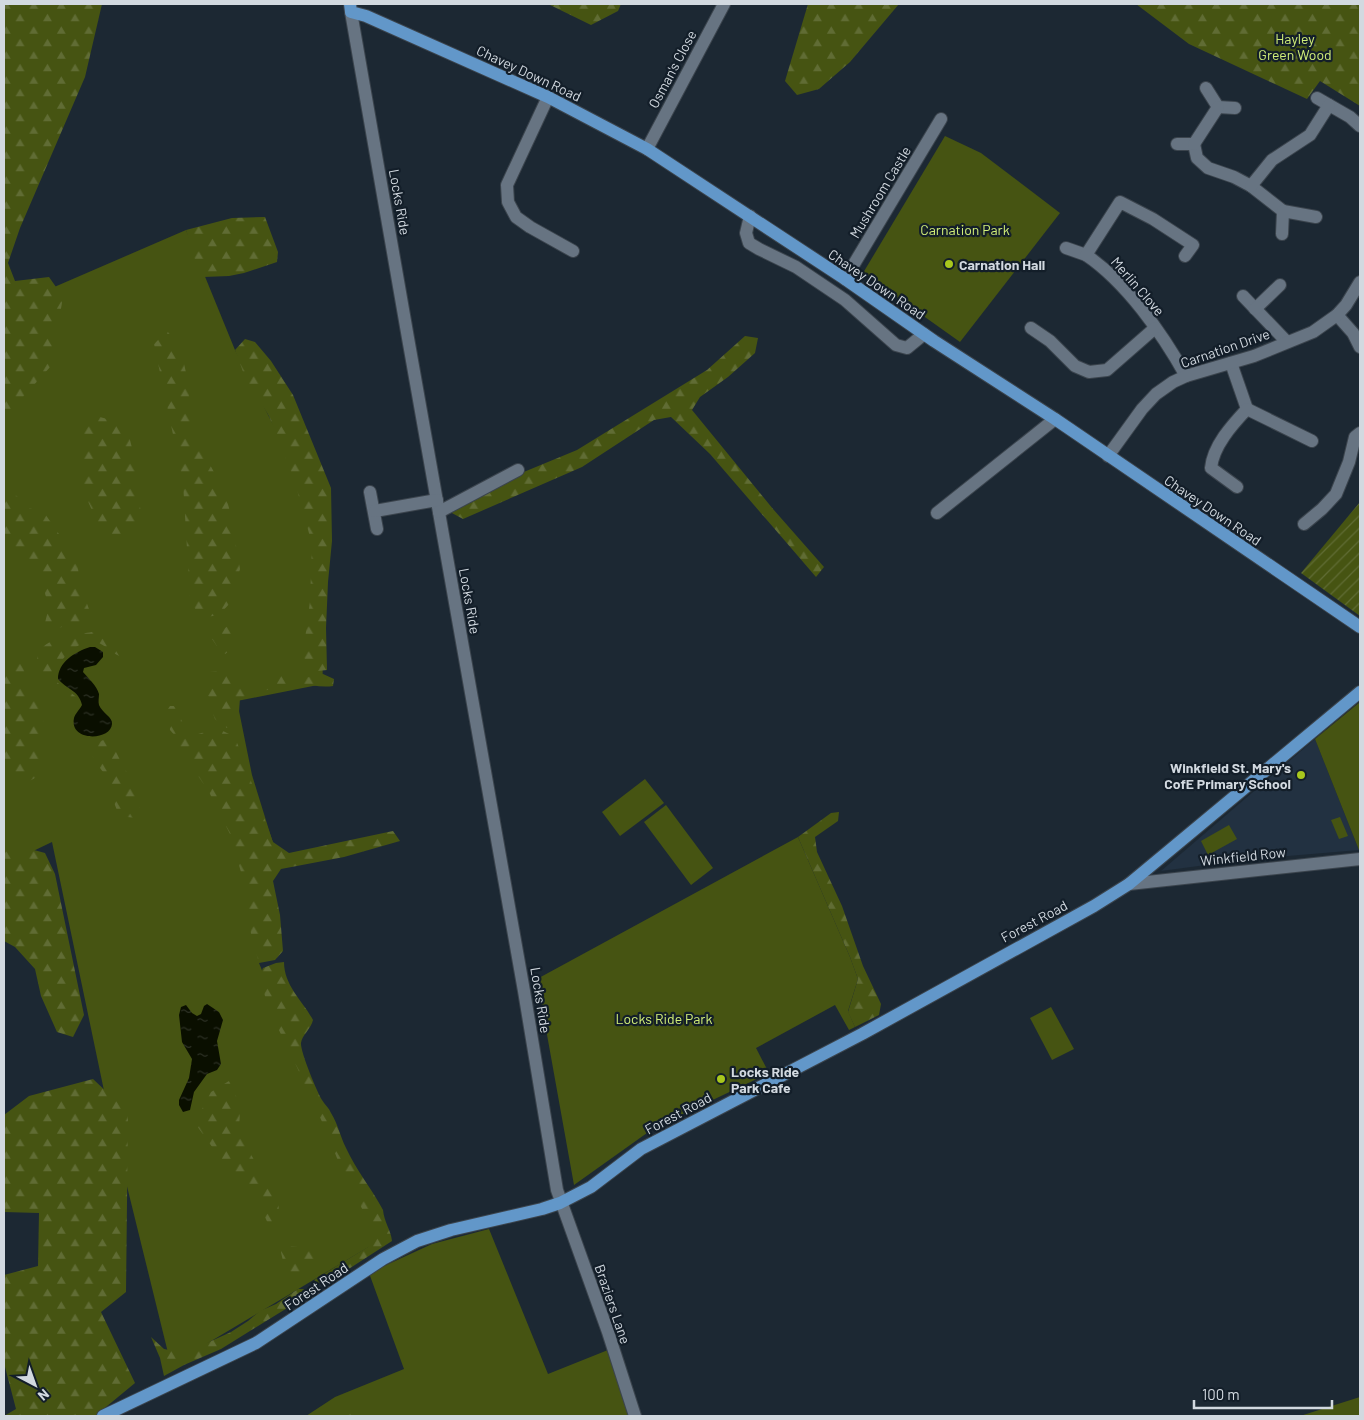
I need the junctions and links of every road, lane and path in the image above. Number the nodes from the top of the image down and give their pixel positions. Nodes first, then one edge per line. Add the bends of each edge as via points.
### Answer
1 (724, 4) edge
2 (351, 8) edge
3 (1206, 88) dead end
4 (548, 97) junction
5 (1317, 98) dead end
6 (1329, 105) junction
7 (1218, 107) junction
8 (1235, 108) dead end
9 (940, 119) dead end
10 (1360, 126) edge
11 (1177, 144) dead end
12 (1194, 144) junction
13 (647, 149) junction
14 (1251, 186) junction
15 (1283, 212) junction
16 (750, 216) junction
17 (1316, 217) dead end
18 (1282, 234) dead end
19 (1066, 248) dead end
20 (573, 252) dead end
21 (1086, 255) junction
22 (1185, 256) dead end
23 (845, 280) junction
24 (1360, 282) edge
25 (1280, 285) dead end
26 (1243, 296) dead end
27 (1255, 309) junction
28 (1337, 315) junction
29 (1031, 328) dead end
30 (1155, 328) junction
31 (924, 334) junction
32 (1287, 342) junction
33 (1360, 347) edge
34 (1231, 363) junction
35 (1186, 376) junction
36 (1247, 410) junction
37 (1055, 419) junction
38 (1360, 433) edge
39 (1312, 441) dead end
40 (1108, 456) junction
41 (518, 470) dead end
42 (1237, 487) dead end
43 (370, 492) dead end
44 (438, 506) junction
45 (375, 511) junction
46 (937, 513) dead end
47 (1304, 524) dead end
48 (377, 528) dead end
49 (1360, 627) edge
50 (1360, 692) edge
51 (1360, 859) edge
52 (1129, 884) junction
53 (560, 1204) junction
54 (103, 1416) edge
55 (634, 1416) edge

1 - 13 street, Osman's Close
2 - 4 main road, Chavey Down Road
2 - 44 street, Locks Ride
3 - 7 street
4 - 13 main road, Chavey Down Road
4 - 20 street via 507,185 508,202 516,217
5 - 6 street
6 - 10 street via 1350,116
6 - 14 street via 1310,136 1272,160
7 - 8 street
7 - 12 street
9 - 23 street, Mushroom Castle
11 - 12 street
12 - 14 street via 1197,158 1208,168
13 - 16 main road, Chavey Down Road
14 - 15 street
15 - 17 street
15 - 18 street
16 - 23 main road, Chavey Down Road
16 - 31 street via 746,233 749,242 796,267 845,300 896,345 907,348
19 - 21 street, Merlin Clove
21 - 22 street via 1120,202 1193,245
21 - 30 street, Merlin Clove via 1110,273
23 - 31 main road, Chavey Down Road
24 - 28 street, Carnation Drive
25 - 27 street
26 - 27 street
27 - 32 street
28 - 32 street, Carnation Drive via 1313,332
28 - 33 street
29 - 30 street via 1076,366 1089,372 1107,370
30 - 35 street, Merlin Clove
31 - 37 main road, Chavey Down Road
32 - 34 street, Carnation Drive
34 - 35 street, Carnation Drive
34 - 36 street
35 - 40 street, Carnation Drive via 1156,394
36 - 39 street
36 - 42 street via 1229,429 1212,460 1211,468
37 - 40 main road, Chavey Down Road
37 - 46 street
38 - 47 street via 1355,437 1336,494
40 - 49 main road, Chavey Down Road
41 - 44 street
43 - 45 street
44 - 45 street
44 - 53 street, Locks Ride
45 - 48 street
50 - 52 main road, Forest Road
51 - 52 street, Winkfield Row
52 - 53 main road, Forest Road via 862,1034 641,1149 591,1187
53 - 54 main road, Forest Road via 417,1241 383,1259 256,1343
53 - 55 street, Braziers Lane via 608,1332

